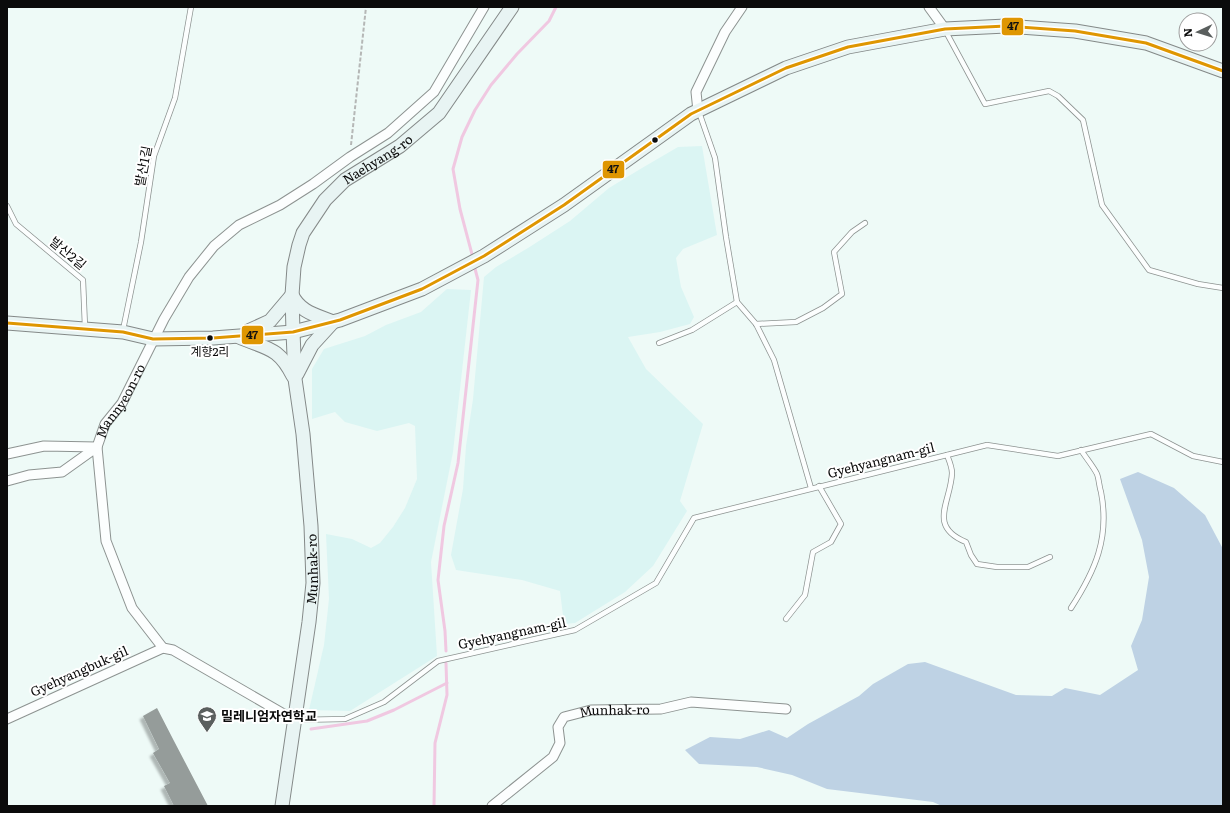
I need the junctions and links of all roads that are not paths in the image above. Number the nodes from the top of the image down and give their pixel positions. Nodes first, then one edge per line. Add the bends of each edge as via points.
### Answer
1 (191, 7) edge
2 (484, 7) edge
3 (512, 7) edge
4 (742, 7) edge
5 (929, 7) edge
6 (945, 29) junction
7 (1223, 71) edge
8 (698, 110) junction
9 (7, 206) edge
10 (865, 223) dead end
11 (1223, 288) edge
12 (292, 295) junction
13 (737, 302) junction
14 (333, 322) junction
15 (7, 324) edge
16 (756, 324) junction
17 (85, 329) junction
18 (123, 332) junction
19 (293, 332) junction
20 (236, 336) junction
21 (153, 339) junction
22 (659, 343) dead end
23 (295, 379) junction
24 (97, 447) junction
25 (1082, 450) junction
26 (7, 454) edge
27 (947, 455) junction
28 (1223, 462) edge
29 (7, 481) edge
30 (819, 486) junction
31 (811, 488) junction
32 (1050, 557) dead end
33 (1071, 608) dead end
34 (786, 619) dead end
35 (163, 648) junction
36 (786, 709) dead end
37 (7, 719) edge
38 (294, 720) junction
39 (282, 806) edge
40 (492, 806) edge

1 - 18 lane, 발산1길 via 174,98 154,156 141,242
2 - 21 street, Mannyeon-ro via 434,92 388,133 280,205 239,225 214,246 189,277
3 - 12 main road, Naehyang-ro via 439,113 400,146 345,180 325,200 303,233 294,267
4 - 8 street via 724,32 696,92
5 - 6 street
6 - 7 main road via 1006,26 1075,31 1146,43
6 - 8 main road via 848,47 786,68
6 - 11 lane via 985,104 1050,91 1083,120 1102,205 1149,270 1198,284
8 - 13 lane via 715,158
8 - 14 main road via 564,205 484,256 422,289
9 - 17 lane, 발산2길 via 16,224 83,280
10 - 16 lane via 852,232 834,252 842,294 823,308 796,322
12 - 14 main road via 296,305
12 - 19 main road, Naehyang-ro
12 - 20 main road via 270,321
13 - 16 lane
13 - 22 lane via 692,330
14 - 19 main road
14 - 23 main road via 303,358
15 - 17 main road
16 - 31 lane via 774,360
17 - 18 main road
18 - 21 main road
19 - 20 main road
19 - 23 main road, Munhak-ro
20 - 21 main road
20 - 23 main road via 281,356
21 - 24 street, Mannyeon-ro via 122,403 105,424
23 - 38 main road, Munhak-ro via 311,526 312,583 309,622
24 - 26 street, Mannyeon-ro via 44,446
24 - 29 street via 62,472 29,475
24 - 35 street via 106,541 132,608
25 - 27 lane, Gyehyangnam-gil via 1058,456 987,445
25 - 28 lane, Gyehyangnam-gil via 1152,434 1193,456
25 - 33 lane via 1097,474 1104,527 1100,554
27 - 30 lane, Gyehyangnam-gil
27 - 32 lane, Gyehyangnam-gil via 952,472 943,510 944,523 953,536 966,542 977,564 1028,567
30 - 31 lane, Gyehyangnam-gil
30 - 34 lane, Gyehyangnam-gil via 841,524 831,542 813,552 805,595
31 - 38 lane, Gyehyangnam-gil via 694,518 656,583 575,630 438,661 384,702 345,719
35 - 37 street, Gyehyangbuk-gil
35 - 38 street via 173,650
36 - 40 street, Munhak-ro via 691,702 661,709 592,710 564,717 558,727 560,743 553,757
38 - 39 main road, Munhak-ro

